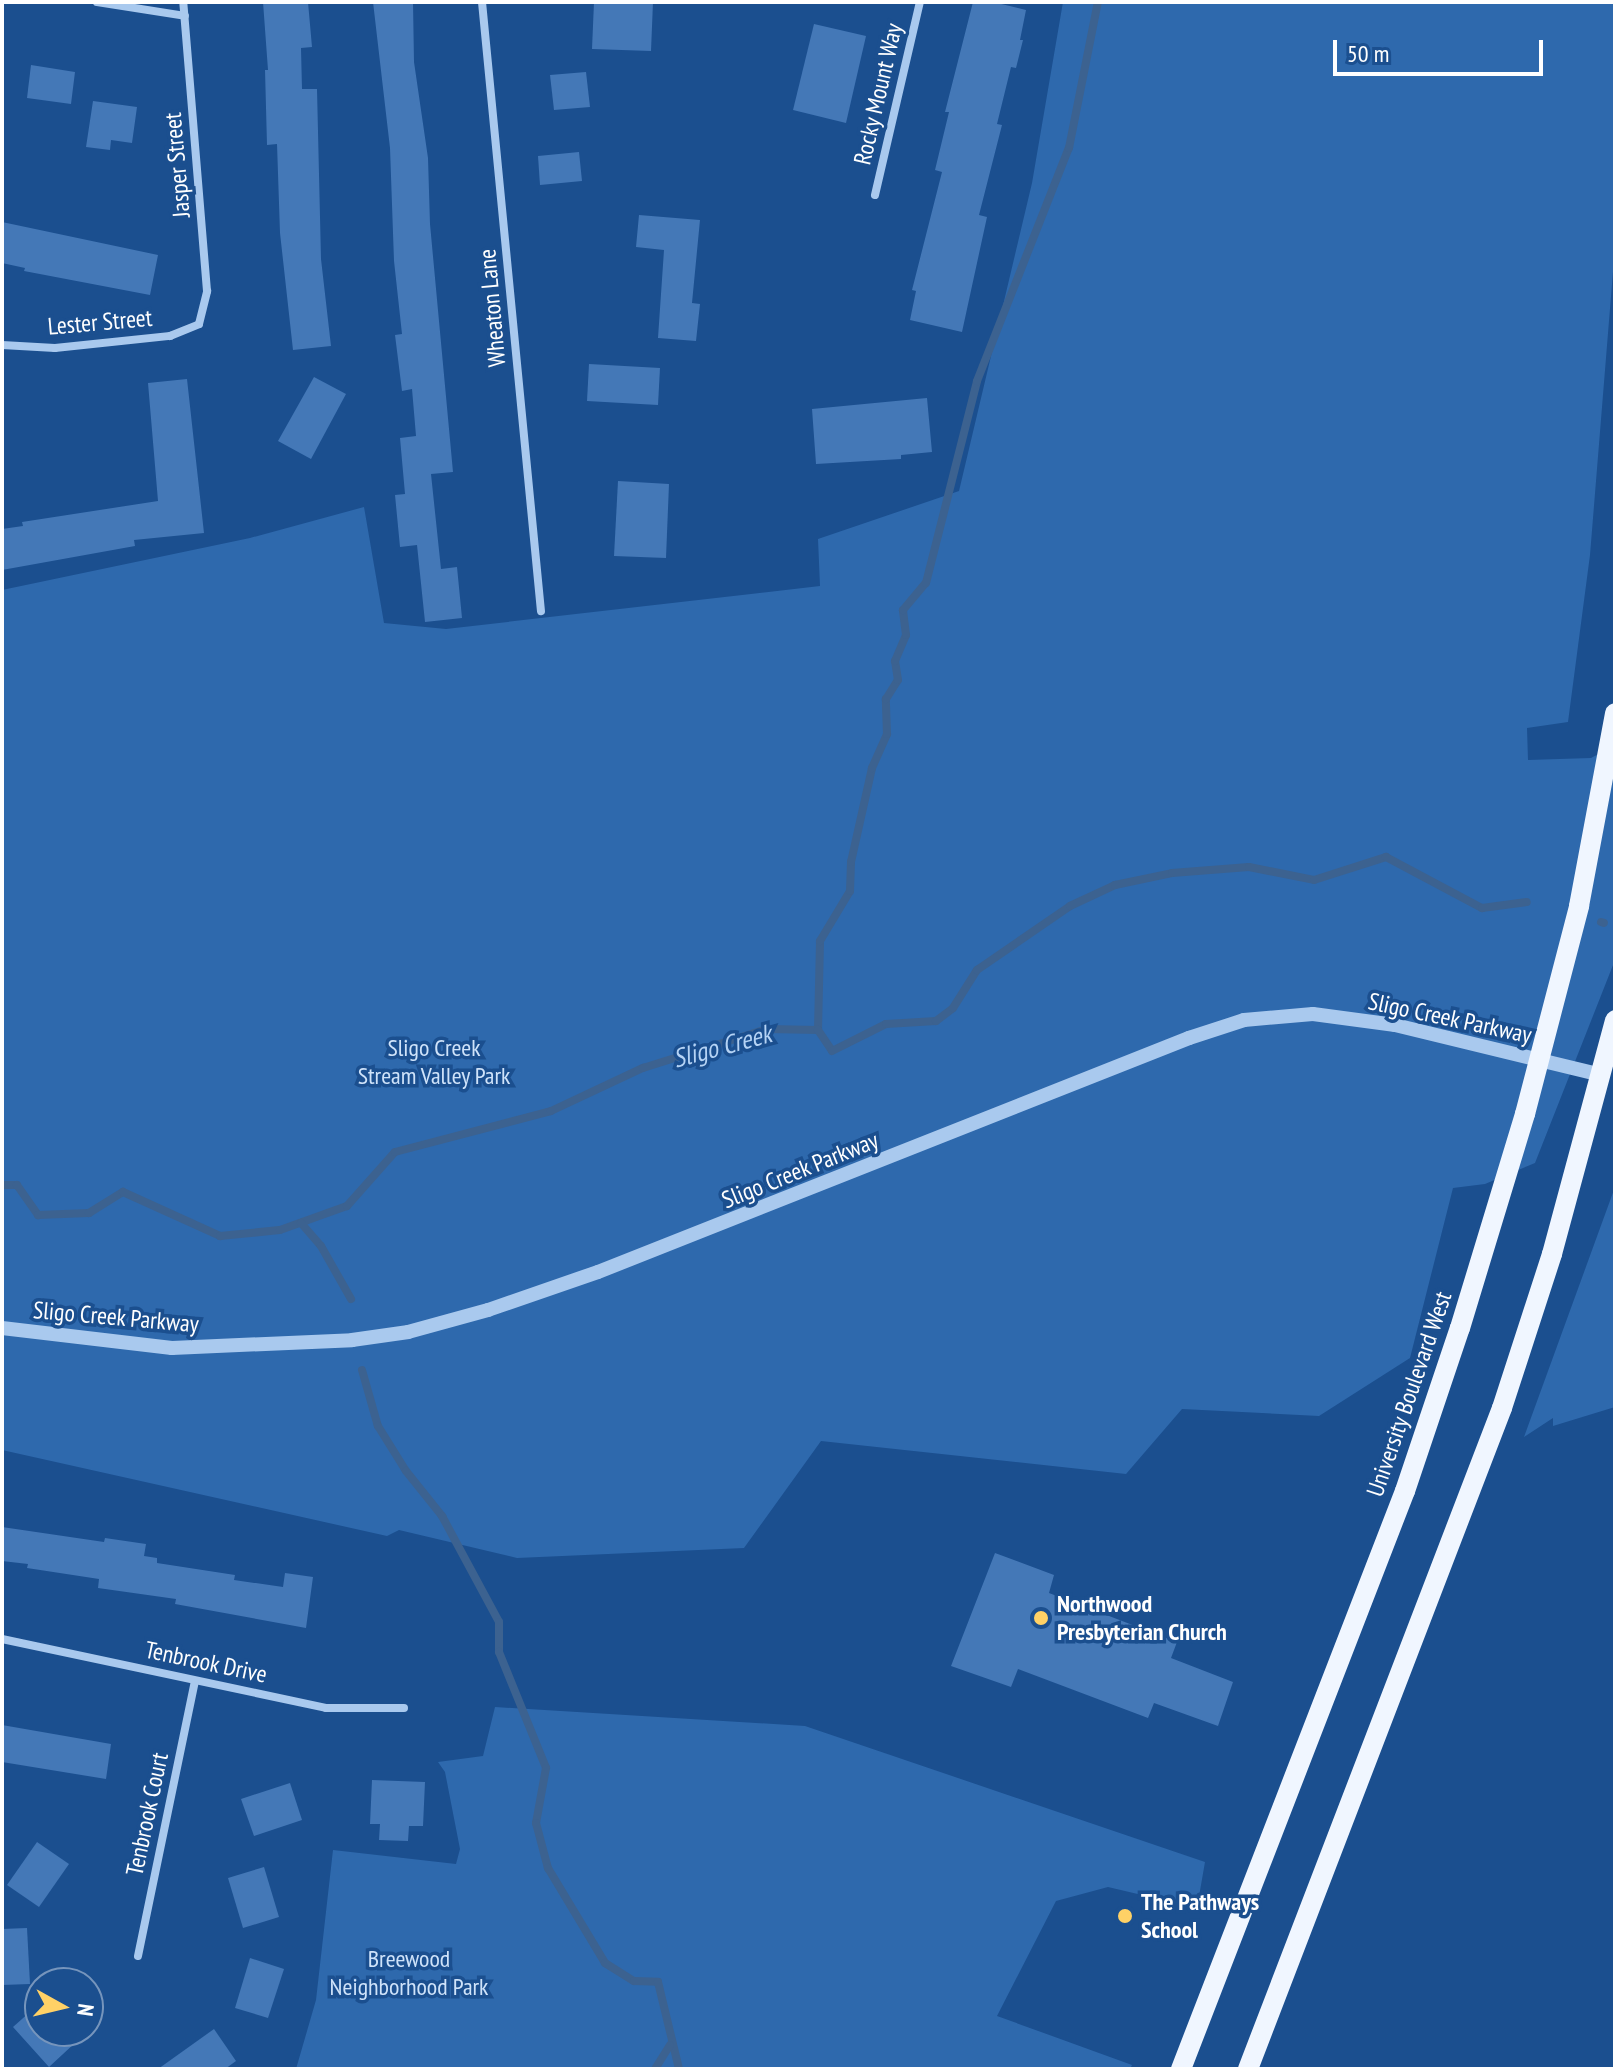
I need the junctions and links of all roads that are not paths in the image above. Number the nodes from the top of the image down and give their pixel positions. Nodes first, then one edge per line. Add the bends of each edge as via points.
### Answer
1 (97, 2) edge
2 (183, 2) edge
3 (482, 2) edge
4 (920, 2) edge
5 (185, 16) junction
6 (875, 195) dead end
7 (199, 324) joint
8 (2, 345) edge
9 (541, 611) dead end
10 (1615, 713) edge
11 (1615, 1020) edge
12 (1539, 1060) junction
13 (1601, 1075) junction
14 (2, 1328) edge
15 (2, 1639) edge
16 (195, 1681) junction
17 (404, 1708) dead end
18 (138, 1956) dead end
19 (1181, 2069) edge
20 (1248, 2069) edge

1 - 5 street
2 - 5 street, Jasper Street
3 - 9 street, Wheaton Lane
4 - 6 street, Rocky Mount Way
5 - 7 street, Jasper Street via 207,291
7 - 8 street, Lester Street via 156,338 55,348
10 - 12 main road, University Boulevard West via 1579,906
11 - 13 main road
12 - 13 street, Sligo Creek Parkway
12 - 14 street, Sligo Creek Parkway via 1395,1025 1313,1014 1244,1020 598,1272 408,1332 352,1340 172,1348
12 - 19 main road, University Boulevard West via 1505,1183 1405,1491
13 - 20 main road via 1552,1254 1502,1408
15 - 16 street, Tenbrook Drive
16 - 17 street, Tenbrook Drive via 326,1708
16 - 18 street, Tenbrook Court

